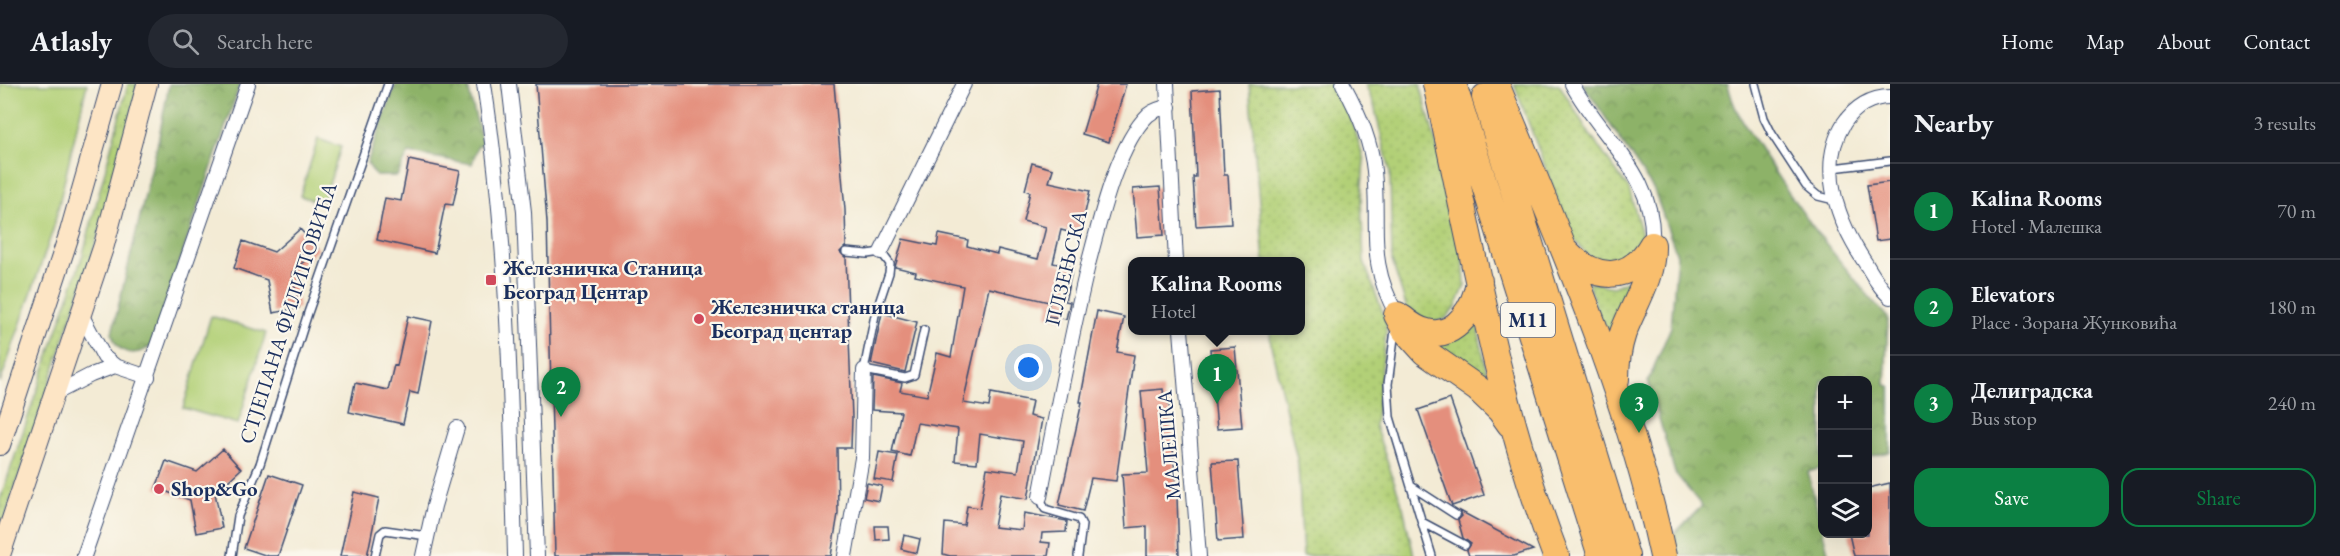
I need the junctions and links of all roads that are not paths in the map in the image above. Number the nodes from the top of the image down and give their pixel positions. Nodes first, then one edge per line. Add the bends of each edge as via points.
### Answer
1 (112, 84) edge
2 (147, 84) edge
3 (248, 84) edge
4 (388, 84) edge
5 (484, 84) edge
6 (509, 84) edge
7 (964, 84) edge
8 (1167, 84) edge
9 (1343, 84) edge
10 (1436, 84) edge
11 (1453, 84) edge
12 (1481, 84) edge
13 (1496, 84) edge
14 (1572, 84) edge
15 (1755, 84) edge
16 (1890, 97) edge
17 (1169, 106) junction
18 (1890, 162) edge
19 (1833, 168) junction
20 (1834, 200) junction
21 (1652, 245) junction
22 (1563, 248) junction
23 (846, 252) dead end
24 (881, 252) junction
25 (1176, 257) edge
26 (1479, 278) junction
27 (1890, 297) edge
28 (1397, 315) junction
29 (82, 316) junction
30 (924, 330) dead end
31 (1181, 335) edge
32 (115, 366) junction
33 (864, 370) junction
34 (148, 376) junction
35 (1615, 388) junction
36 (56, 393) junction
37 (457, 428) dead end
38 (1516, 432) junction
39 (0, 445) edge
40 (1411, 486) junction
41 (1040, 497) joint
42 (1456, 515) dead end
43 (1422, 522) junction
44 (427, 536) junction
45 (1466, 545) dead end
46 (1432, 554) edge
47 (0, 555) edge
48 (84, 556) edge
49 (232, 556) edge
50 (375, 556) edge
51 (423, 556) edge
52 (515, 556) edge
53 (537, 556) edge
54 (845, 556) edge
55 (1078, 556) edge
56 (1199, 556) edge
57 (1439, 556) edge
58 (1556, 556) edge
59 (1601, 556) edge
60 (1626, 556) edge
61 (1663, 556) edge

1 - 39 main road via 70,232
2 - 29 main road
3 - 34 street
4 - 49 lane, СТЈЕПАНА ФИЛИПОВИЋА via 260,464 238,516
5 - 52 street via 505,278
6 - 53 street via 524,213
7 - 24 street
8 - 17 street
9 - 28 street via 1371,154 1376,260 1383,287
10 - 26 highway
11 - 59 highway, M11
12 - 60 highway, M11
13 - 22 highway
14 - 21 street via 1647,197 1652,214
15 - 20 lane via 1772,134 1806,186 1818,196
16 - 19 street via 1872,99 1848,118 1836,138
17 - 25 street
17 - 41 street, ПЛЗЕЊСКА via 1159,108 1140,124 1105,199 1071,334
18 - 19 lane
19 - 20 street
20 - 27 street via 1854,247
21 - 22 highway via 1631,267 1612,274 1583,267
21 - 35 highway via 1645,284 1619,345
22 - 35 highway
23 - 24 lane
24 - 33 lane via 890,264 889,273 875,315
26 - 28 highway via 1471,308 1449,329 1429,333
26 - 38 highway
28 - 38 highway via 1420,348 1478,388
28 - 40 lane via 1388,402
29 - 32 street via 95,345
29 - 36 main road
30 - 33 lane via 914,375 905,378
31 - 56 street, МАЛЕШКА
32 - 34 street
32 - 36 street
33 - 54 street via 862,458
34 - 48 street
35 - 61 highway via 1639,461
36 - 47 main road
37 - 44 street
38 - 58 highway
40 - 42 lane
40 - 43 lane
41 - 55 lane via 1045,510 1079,519 1082,525
43 - 45 lane
43 - 46 lane
44 - 50 lane via 385,530 380,534
44 - 51 street
46 - 57 lane

